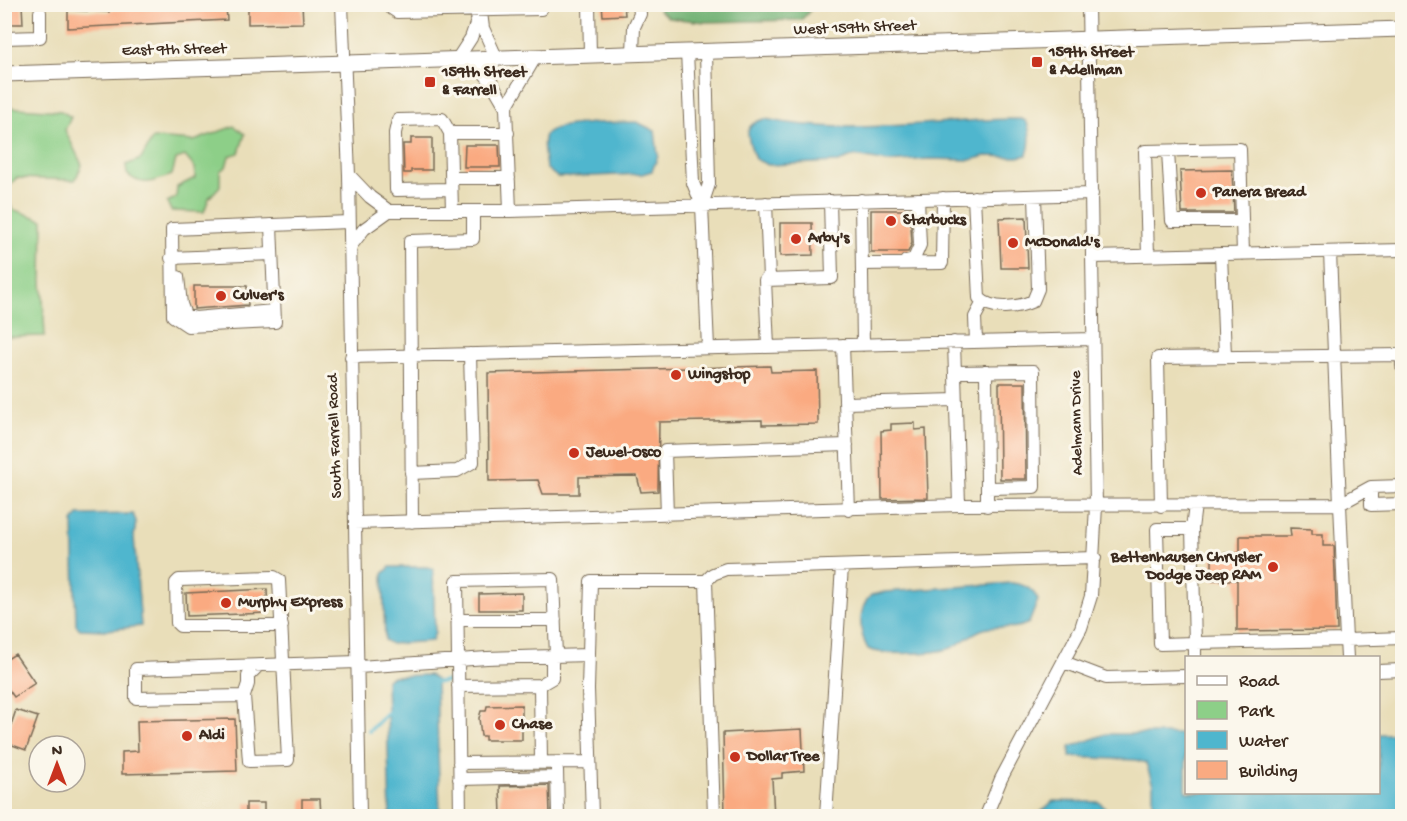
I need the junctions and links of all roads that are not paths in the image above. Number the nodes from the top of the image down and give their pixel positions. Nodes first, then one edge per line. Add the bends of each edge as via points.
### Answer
1 (342, 4) edge
2 (385, 4) edge
3 (541, 4) edge
4 (589, 4) edge
5 (639, 4) edge
6 (1088, 4) edge
7 (480, 8) edge
8 (40, 12) dead end
9 (1400, 33) edge
10 (4, 38) edge
11 (1089, 40) junction
12 (706, 51) junction
13 (687, 52) junction
14 (633, 53) junction
15 (591, 55) junction
16 (536, 56) junction
17 (496, 57) junction
18 (465, 58) junction
19 (344, 59) junction
20 (4, 74) edge
21 (506, 107) junction
22 (450, 134) junction
23 (508, 134) junction
24 (1168, 151) junction
25 (349, 175) junction
26 (509, 177) junction
27 (451, 184) junction
28 (1092, 194) junction
29 (1035, 196) junction
30 (974, 197) junction
31 (943, 198) junction
32 (918, 199) junction
33 (861, 200) junction
34 (830, 201) junction
35 (766, 203) junction
36 (702, 205) junction
37 (389, 211) junction
38 (452, 211) junction
39 (473, 211) junction
40 (510, 211) junction
41 (1241, 221) junction
42 (349, 222) junction
43 (271, 225) junction
44 (350, 247) junction
45 (1402, 250) edge
46 (1330, 252) junction
47 (1221, 254) junction
48 (1243, 254) junction
49 (272, 255) junction
50 (1148, 256) junction
51 (1092, 257) junction
52 (175, 258) junction
53 (898, 263) junction
54 (862, 264) junction
55 (769, 279) junction
56 (983, 302) junction
57 (1093, 339) junction
58 (954, 342) junction
59 (976, 342) junction
60 (843, 345) junction
61 (863, 345) junction
62 (768, 347) junction
63 (708, 348) junction
64 (470, 354) junction
65 (1334, 355) junction
66 (410, 356) junction
67 (1225, 356) junction
68 (351, 357) junction
69 (1402, 366) edge
70 (986, 371) junction
71 (955, 372) junction
72 (956, 400) junction
73 (845, 403) junction
74 (847, 445) junction
75 (411, 473) junction
76 (1402, 486) edge
77 (1371, 487) junction
78 (987, 488) junction
79 (1340, 504) junction
80 (1402, 504) edge
81 (960, 505) junction
82 (1194, 505) junction
83 (987, 506) junction
84 (1096, 506) junction
85 (1161, 506) junction
86 (849, 510) junction
87 (667, 514) junction
88 (412, 522) junction
89 (355, 523) junction
90 (1191, 529) junction
91 (1095, 558) junction
92 (842, 566) junction
93 (706, 581) junction
94 (457, 620) junction
95 (555, 620) junction
96 (282, 626) junction
97 (1402, 638) edge
98 (1346, 640) junction
99 (1194, 643) junction
100 (588, 655) junction
101 (554, 656) junction
102 (1195, 656) edge
103 (1347, 656) edge
104 (457, 660) junction
105 (1064, 663) junction
106 (359, 665) junction
107 (258, 666) junction
108 (284, 666) junction
109 (1402, 670) edge
110 (1380, 671) edge
111 (1185, 676) edge
112 (540, 685) junction
113 (458, 686) junction
114 (244, 696) junction
115 (541, 762) junction
116 (557, 762) junction
117 (590, 762) junction
118 (459, 763) junction
119 (557, 777) junction
120 (459, 781) junction
121 (360, 816) edge
122 (460, 816) edge
123 (558, 816) edge
124 (592, 816) edge
125 (714, 816) edge
126 (826, 816) edge
127 (986, 816) edge

1 - 19 street, South Farrell Road
2 - 7 street via 397,12
3 - 7 street via 541,9
4 - 15 street
5 - 14 street
6 - 11 street, Adelmann Drive
7 - 17 street via 483,28
7 - 18 street
8 - 10 street via 40,37
9 - 11 main road, West 159th Street
11 - 12 main road, West 159th Street
11 - 28 street, Adelmann Drive
12 - 13 main road, West 159th Street
12 - 36 street via 709,184
13 - 14 main road, West 159th Street
13 - 36 street via 693,183
14 - 15 main road, West 159th Street
15 - 16 main road, West 159th Street
16 - 17 main road, West 159th Street
16 - 21 street
17 - 18 main road, West 159th Street
18 - 19 main road, West 159th Street
18 - 21 street via 492,83
19 - 20 main road, East 9th Street
19 - 25 street, South Farrell Road
21 - 23 street
22 - 23 street
22 - 27 street
22 - 27 street via 442,119 398,120 396,190
23 - 26 street
24 - 41 street via 1172,221
24 - 41 street via 1240,149
24 - 50 street via 1145,151
25 - 37 street
25 - 42 street, South Farrell Road
26 - 27 street
26 - 40 street
27 - 38 street
28 - 29 street
28 - 51 street, Adelmann Drive
29 - 30 street
29 - 56 street via 1036,296 1018,306 989,306
30 - 31 street
30 - 56 street via 977,290
31 - 32 street
31 - 53 street via 942,263
32 - 33 street
32 - 53 street via 917,255
33 - 34 street
33 - 54 street
34 - 35 street
34 - 55 street via 832,278
35 - 36 street
35 - 55 street
36 - 40 street
36 - 63 street
37 - 38 street
37 - 44 street via 364,229
38 - 39 street
39 - 40 street
39 - 66 street via 473,239 410,241
41 - 48 street
42 - 43 street
42 - 44 street, South Farrell Road
43 - 49 street
43 - 52 street via 172,229
44 - 68 street, South Farrell Road
45 - 46 street
46 - 48 street
46 - 65 street
47 - 48 street
47 - 50 street
47 - 67 street
49 - 52 street
49 - 52 street via 275,322 188,326 173,315
50 - 51 street
51 - 57 street, Adelmann Drive
53 - 54 street
54 - 61 street
55 - 62 street via 765,280
56 - 59 street via 975,317
57 - 59 street
57 - 84 street, Adelmann Drive
58 - 59 street
58 - 61 street
58 - 71 street
60 - 61 street
60 - 62 street
60 - 73 street
62 - 63 street
63 - 64 street
64 - 66 street
64 - 75 street via 473,462 457,471
65 - 67 street
65 - 69 street via 1402,355
65 - 79 street
66 - 68 street
66 - 75 street
67 - 85 street via 1158,358
68 - 89 street, South Farrell Road
70 - 71 street
70 - 78 street
70 - 78 street via 1033,371 1034,487
71 - 72 street
72 - 73 street
72 - 81 street
73 - 74 street
74 - 86 street
74 - 87 street via 665,450
75 - 88 street
76 - 77 street
77 - 79 street
77 - 80 street via 1371,505
78 - 83 street
79 - 82 street
79 - 98 street
81 - 83 street
81 - 86 street
82 - 85 street
82 - 90 street
83 - 84 street
84 - 85 street
84 - 91 street, Adelmann Drive
86 - 87 street
87 - 88 street
88 - 89 street
89 - 106 street, South Farrell Road
90 - 99 street
90 - 99 street via 1157,529 1159,633 1160,644
91 - 92 street
91 - 105 street, Adelmann Drive via 1091,596
92 - 93 street via 726,569
92 - 126 street
93 - 100 street via 591,581
93 - 125 street
94 - 95 street
94 - 95 street via 457,580 553,579
94 - 104 street
95 - 101 street
96 - 96 street via 279,580 274,577 176,583 180,626
96 - 108 street
97 - 98 street
98 - 99 street
98 - 103 street
99 - 102 street
100 - 101 street
100 - 117 street
101 - 104 street
101 - 112 street via 552,678
104 - 106 street
104 - 113 street
105 - 111 street via 1106,678
105 - 127 street, Adelmann Drive via 1001,779
106 - 108 street
106 - 121 street, South Farrell Road
107 - 108 street
107 - 114 street via 248,676
107 - 114 street via 136,669 136,698
108 - 114 street via 288,760 249,761
109 - 110 street
112 - 113 street
112 - 115 street
113 - 118 street
115 - 116 street
115 - 118 street
116 - 117 street
116 - 119 street
117 - 124 street
118 - 120 street
119 - 120 street
119 - 123 street
120 - 122 street

